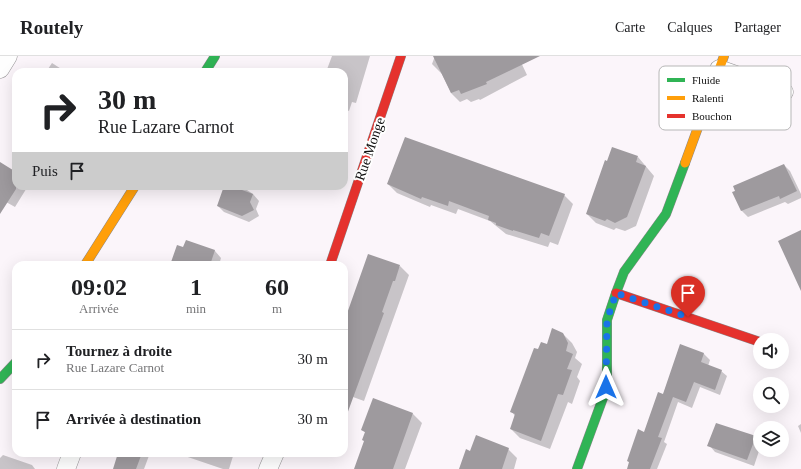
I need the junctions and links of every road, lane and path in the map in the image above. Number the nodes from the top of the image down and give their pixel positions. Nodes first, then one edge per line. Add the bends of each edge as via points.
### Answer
1 (8, 56) edge
2 (215, 56) edge
3 (401, 56) edge
4 (208, 68) edge
5 (0, 69) edge
6 (697, 130) edge
7 (132, 190) edge
8 (88, 261) edge
9 (332, 261) edge
10 (616, 293) junction
11 (753, 340) edge
12 (12, 366) edge
13 (0, 379) edge
14 (70, 457) edge
15 (273, 457) edge
16 (66, 469) edge
17 (268, 469) edge
18 (577, 469) edge

1 - 5 street
2 - 4 street
3 - 9 street, Rue Monge
6 - 10 street via 666,214 624,272
7 - 8 street
10 - 11 street
10 - 18 street via 607,320 606,387
12 - 13 street
14 - 16 street
15 - 17 street

